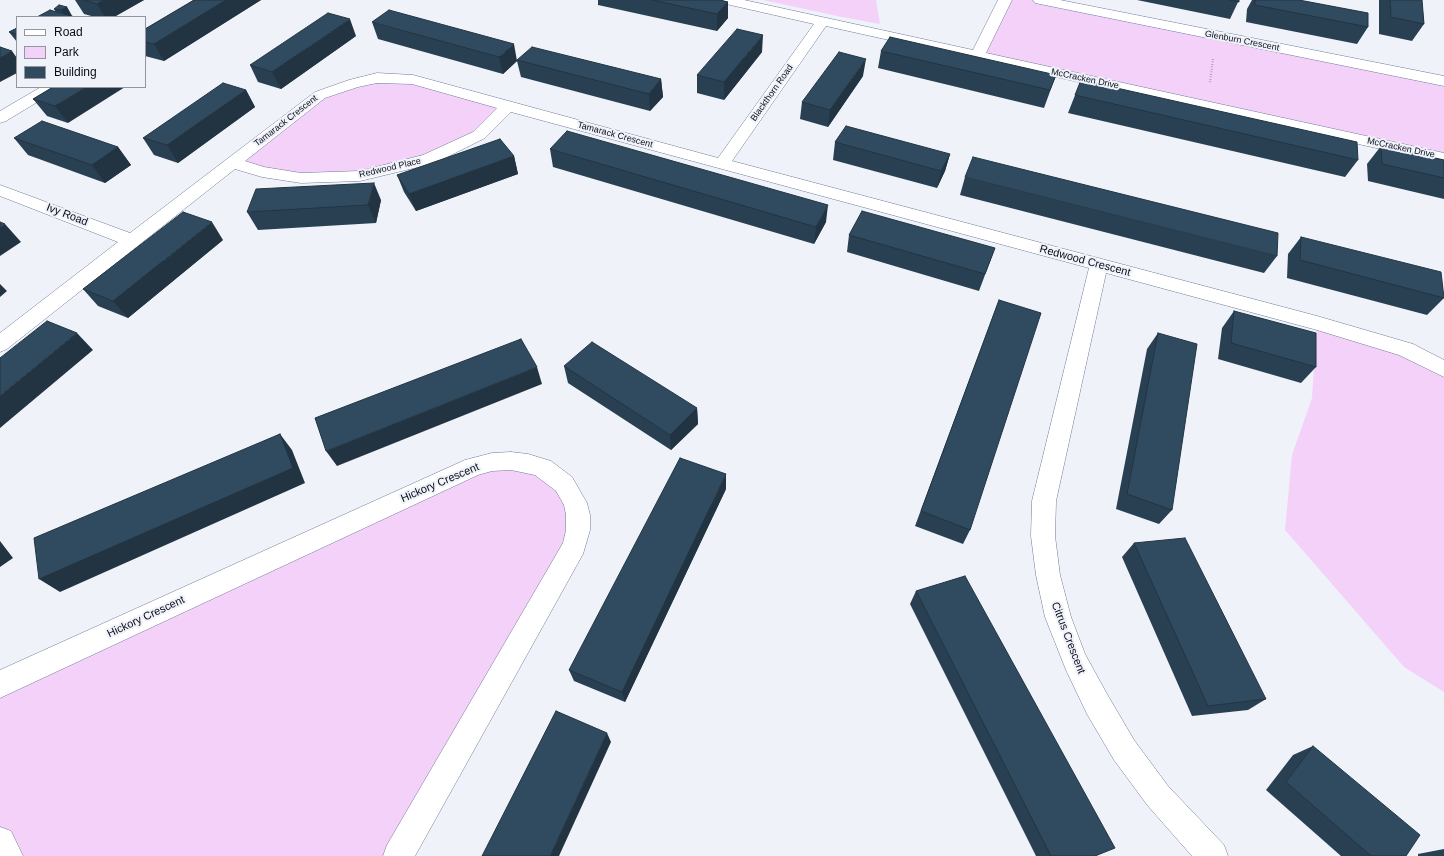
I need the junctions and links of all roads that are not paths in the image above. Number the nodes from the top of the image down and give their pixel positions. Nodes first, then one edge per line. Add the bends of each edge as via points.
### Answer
1 (726, 0) edge
2 (1005, 0) edge
3 (1040, 0) edge
4 (823, 21) junction
5 (978, 55) junction
6 (1444, 81) edge
7 (50, 88) edge
8 (508, 106) junction
9 (0, 118) edge
10 (1444, 158) edge
11 (233, 163) junction
12 (722, 164) junction
13 (0, 190) edge
14 (133, 241) junction
15 (1099, 264) junction
16 (0, 344) edge
17 (1444, 369) edge
18 (0, 684) edge
19 (0, 842) edge
20 (8, 856) edge
21 (398, 856) edge
22 (1213, 856) edge

1 - 4 street, McCracken Drive
2 - 5 street
3 - 6 street, Glenburn Crescent
4 - 5 street, McCracken Drive
4 - 12 street, Blackthorn Road
5 - 10 street, McCracken Drive
7 - 9 street
8 - 11 street, Redwood Place via 479,135 428,159 360,176 301,178 262,172
8 - 11 street, Tamarack Crescent via 413,80 377,78 320,95
8 - 12 street, Tamarack Crescent
11 - 14 street, Tamarack Crescent
12 - 15 street, Redwood Crescent
13 - 14 street, Ivy Road
14 - 16 street, Tamarack Crescent
15 - 17 street, Redwood Crescent via 1406,349
15 - 22 street, Citrus Crescent via 1044,501 1043,536 1048,575 1058,617 1075,661 1124,750 1158,796
18 - 21 street, Hickory Crescent via 472,467 511,461 543,468 564,484 575,503 578,530 574,546
19 - 20 street

